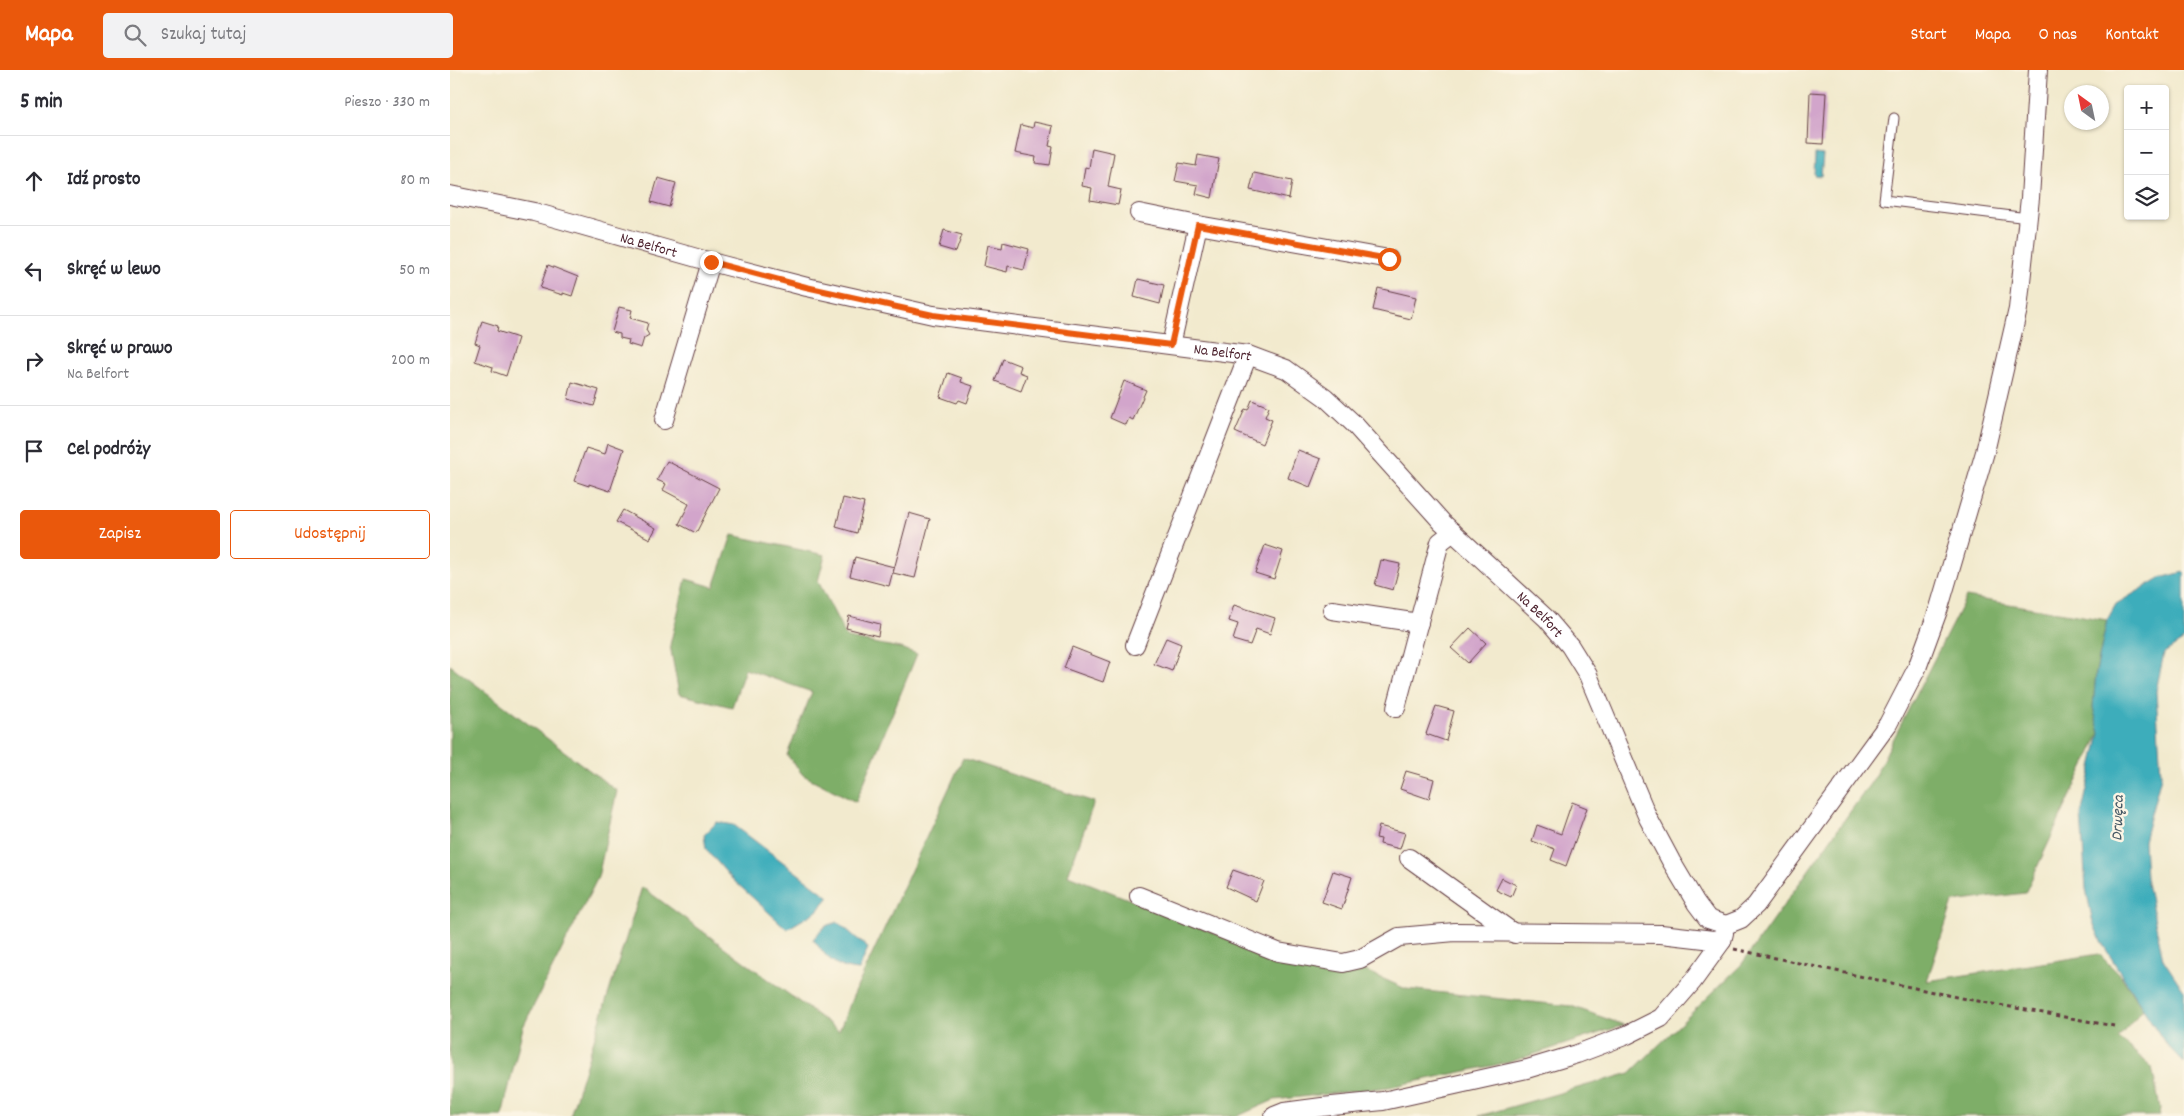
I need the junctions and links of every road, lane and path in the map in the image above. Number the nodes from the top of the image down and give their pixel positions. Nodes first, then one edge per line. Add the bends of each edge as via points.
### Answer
1 (2038, 70) edge
2 (1894, 118) dead end
3 (450, 195) edge
4 (1138, 213) dead end
5 (2028, 218) junction
6 (1198, 225) junction
7 (1389, 259) dead end
8 (711, 262) junction
9 (1171, 345) junction
10 (1248, 355) junction
11 (664, 420) dead end
12 (1453, 532) junction
13 (1332, 610) dead end
14 (1419, 623) junction
15 (1135, 645) dead end
16 (1396, 708) dead end
17 (1409, 858) dead end
18 (1139, 896) dead end
19 (1724, 933) junction
20 (1515, 934) junction
21 (2114, 1026) dead end
22 (1274, 1116) edge

1 - 5 street
2 - 5 lane via 1884,200
3 - 8 street, Na Belfort via 534,212
4 - 6 street
5 - 19 street via 2018,309 1985,452 1939,608 1917,668 1888,724 1762,897
6 - 7 street
6 - 9 street
8 - 9 street, Na Belfort via 933,315
8 - 11 street
9 - 10 street, Na Belfort
10 - 12 street, Na Belfort via 1286,369 1325,397
10 - 15 street
12 - 14 street via 1440,542
12 - 19 street, Na Belfort via 1547,619 1570,646 1588,675 1648,818 1671,861 1696,903
13 - 14 street
14 - 16 street
17 - 20 street
18 - 20 street via 1278,952 1343,963 1360,959 1399,937 1455,932
19 - 20 street
19 - 21 path via 1730,948 1960,998
19 - 22 street via 1693,981 1661,1018 1627,1035 1527,1069 1383,1101 1312,1108

